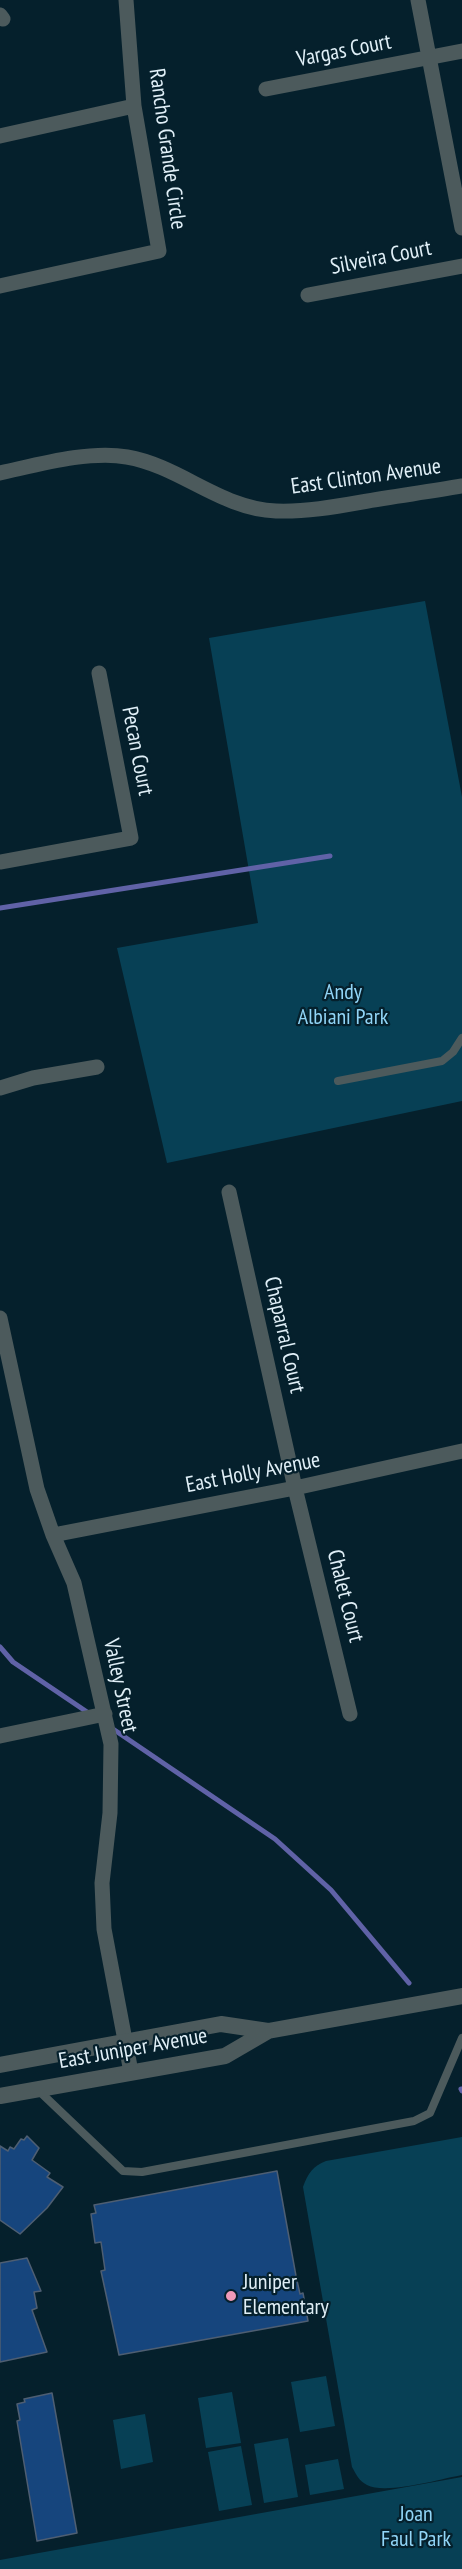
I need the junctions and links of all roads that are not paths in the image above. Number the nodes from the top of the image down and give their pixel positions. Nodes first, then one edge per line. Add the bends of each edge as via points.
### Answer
1 (126, 0) edge
2 (418, 0) edge
3 (462, 51) edge
4 (429, 58) junction
5 (266, 89) dead end
6 (134, 106) junction
7 (0, 136) edge
8 (462, 228) edge
9 (462, 266) edge
10 (0, 286) edge
11 (308, 295) dead end
12 (0, 473) edge
13 (462, 486) edge
14 (99, 673) dead end
15 (0, 862) edge
16 (462, 1038) edge
17 (97, 1067) dead end
18 (338, 1081) dead end
19 (0, 1088) edge
20 (229, 1192) dead end
21 (0, 1318) edge
22 (462, 1451) edge
23 (295, 1488) junction
24 (53, 1535) junction
25 (105, 1714) junction
26 (350, 1714) dead end
27 (0, 1736) edge
28 (462, 1996) edge
29 (268, 2031) junction
30 (462, 2038) edge
31 (125, 2042) junction
32 (0, 2065) edge
33 (131, 2072) junction
34 (37, 2089) junction
35 (0, 2096) edge

1 - 6 street, Rancho Grande Circle
2 - 4 street
3 - 4 street, Vargas Court
4 - 5 street, Vargas Court
4 - 8 street
6 - 7 street
6 - 10 street, Rancho Grande Circle via 159,251
9 - 11 street, Silveira Court
12 - 13 street, East Clinton Avenue via 76,458 126,457 172,472 233,502 276,511 337,508
14 - 15 street, Pecan Court via 131,838
16 - 18 lane via 442,1061
17 - 19 street
20 - 23 street, Chaparral Court
21 - 24 street, Valley Street via 37,1489
22 - 23 street, East Holly Avenue
23 - 24 street, East Holly Avenue
23 - 26 street, Chalet Court
24 - 25 street, Valley Street via 74,1583
25 - 27 street
25 - 31 street, Valley Street via 111,1774 102,1883 104,1929
28 - 29 street, East Juniper Avenue
29 - 31 street, East Juniper Avenue via 221,2024
29 - 33 street, East Juniper Avenue via 225,2056
30 - 34 lane via 430,2113 414,2121 142,2172 123,2171
31 - 32 street, East Juniper Avenue
31 - 33 street, Valley Street
33 - 34 street, East Juniper Avenue
34 - 35 street, East Juniper Avenue

